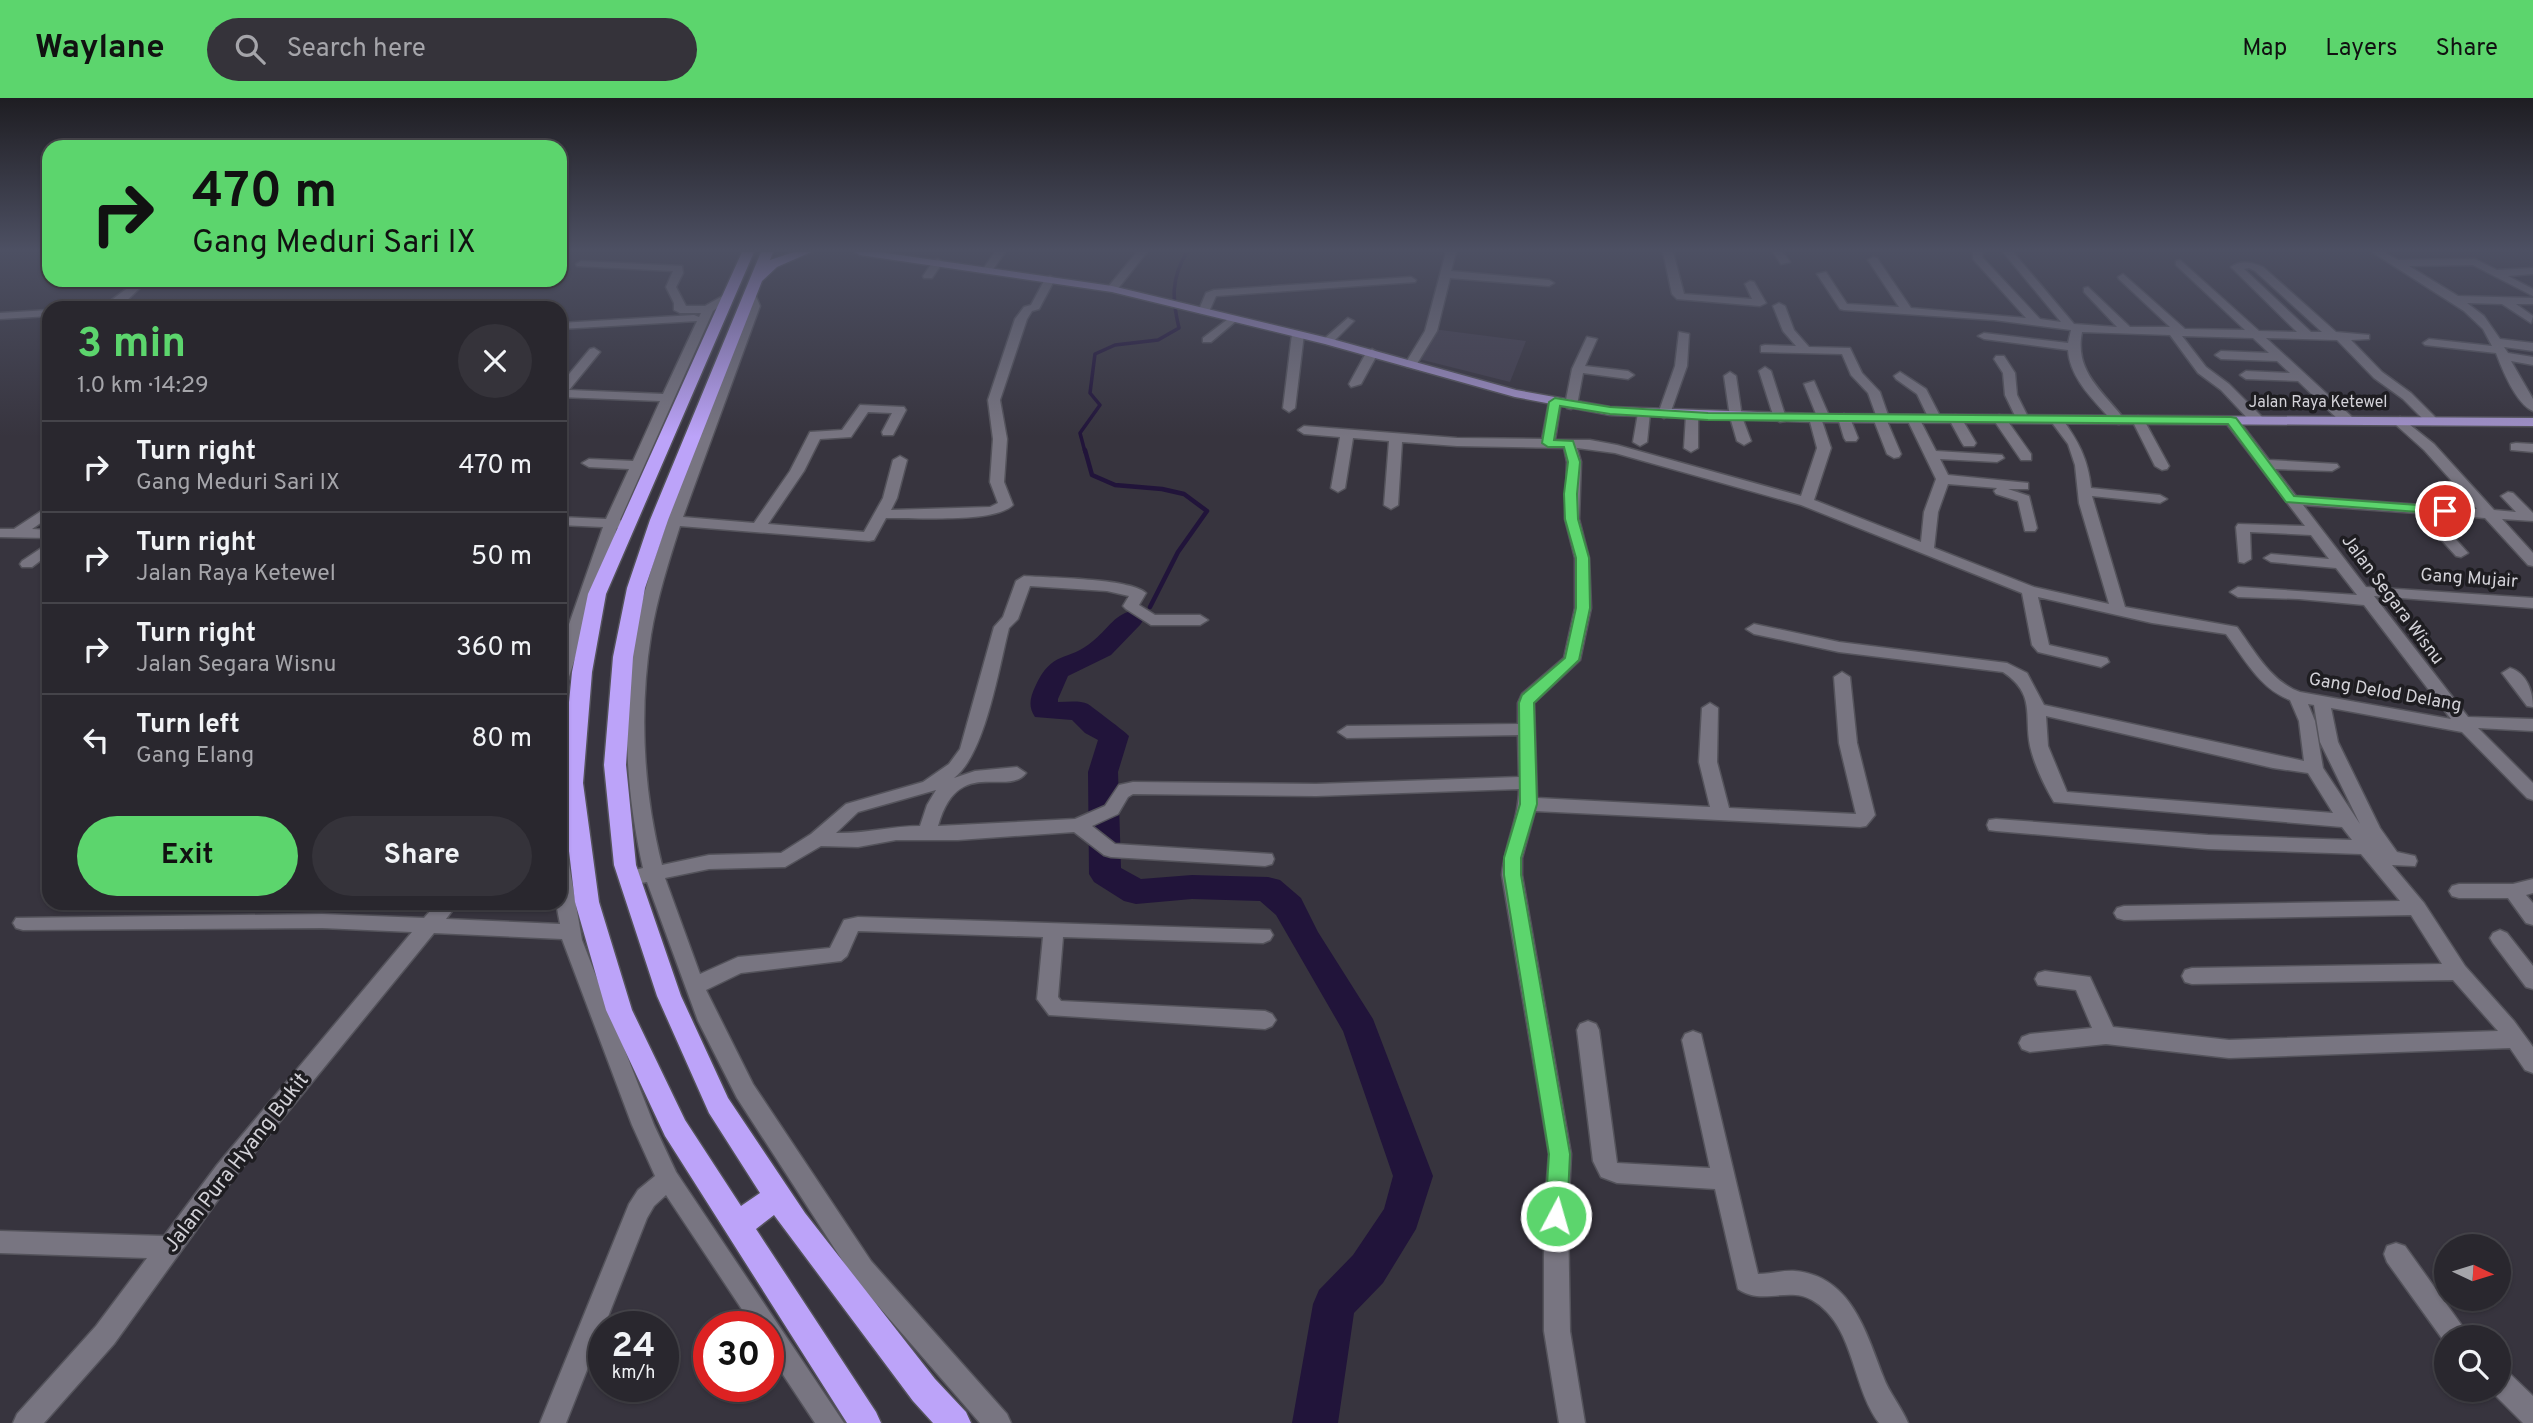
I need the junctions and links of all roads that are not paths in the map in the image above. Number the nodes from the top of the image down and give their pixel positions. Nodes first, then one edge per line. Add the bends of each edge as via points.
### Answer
1 (706, 313) edge
2 (1941, 313) edge
3 (35, 314) edge
4 (697, 314) edge
5 (719, 314) edge
6 (746, 314) edge
7 (1025, 314) edge
8 (1211, 314) edge
9 (1435, 314) edge
10 (1782, 314) edge
11 (1951, 314) edge
12 (2030, 314) edge
13 (2062, 314) edge
14 (2111, 314) edge
15 (2160, 314) edge
16 (2233, 314) edge
17 (2285, 314) edge
18 (2311, 314) edge
19 (2473, 314) edge
20 (0, 316) edge
21 (1232, 319) junction
22 (1348, 321) dead end
23 (2036, 321) junction
24 (1946, 325) dead end
25 (567, 326) edge
26 (2074, 328) junction
27 (2176, 330) junction
28 (2127, 331) junction
29 (2251, 332) junction
30 (1298, 334) junction
31 (1683, 334) dead end
32 (2307, 335) junction
33 (2335, 335) junction
34 (1984, 336) dead end
35 (2365, 337) dead end
36 (1591, 339) dead end
37 (1207, 340) dead end
38 (1328, 341) junction
39 (2430, 343) dead end
40 (2533, 347) edge
41 (2073, 348) junction
42 (1765, 349) dead end
43 (2499, 349) junction
44 (1806, 350) junction
45 (594, 352) dead end
46 (1372, 353) junction
47 (2221, 355) dead end
48 (2277, 357) junction
49 (2000, 359) dead end
50 (2533, 361) edge
51 (1411, 364) junction
52 (1578, 369) junction
53 (1765, 371) dead end
54 (1628, 375) dead end
55 (2246, 375) dead end
56 (1730, 376) dead end
57 (1900, 376) dead end
58 (2299, 377) junction
59 (1355, 384) dead end
60 (1810, 384) dead end
61 (567, 385) edge
62 (567, 393) edge
63 (670, 398) junction
64 (1555, 402) junction
65 (1571, 405) junction
66 (2533, 407) edge
67 (1289, 408) dead end
68 (1644, 413) junction
69 (1664, 414) junction
70 (1692, 415) junction
71 (1736, 417) junction
72 (1780, 418) junction
73 (1819, 418) junction
74 (1844, 418) junction
75 (1881, 418) junction
76 (1935, 418) junction
77 (2429, 418) junction
78 (1913, 419) junction
79 (1955, 419) junction
80 (1999, 419) junction
81 (2023, 419) junction
82 (2056, 420) junction
83 (2119, 420) junction
84 (2138, 420) junction
85 (2231, 420) junction
86 (2257, 420) junction
87 (2347, 420) junction
88 (2400, 421) junction
89 (2533, 422) edge
90 (1304, 430) dead end
91 (888, 432) dead end
92 (1347, 433) junction
93 (1396, 438) junction
94 (1851, 438) dead end
95 (1640, 442) dead end
96 (1744, 442) dead end
97 (1548, 443) junction
98 (1569, 443) junction
99 (1969, 443) dead end
100 (1691, 447) dead end
101 (2516, 447) dead end
102 (2533, 447) edge
103 (1894, 454) dead end
104 (1933, 455) junction
105 (2026, 457) dead end
106 (1997, 458) dead end
107 (900, 460) dead end
108 (589, 463) dead end
109 (2264, 464) junction
110 (638, 465) junction
111 (2162, 466) dead end
112 (2332, 467) dead end
113 (1944, 480) junction
114 (1981, 485) junction
115 (2024, 486) dead end
116 (1338, 488) dead end
117 (2085, 491) junction
118 (2508, 496) dead end
119 (2160, 499) dead end
120 (2290, 499) junction
121 (1806, 502) junction
122 (1391, 505) dead end
123 (2421, 509) junction
124 (881, 514) junction
125 (2492, 514) junction
126 (42, 515) edge
127 (2531, 517) edge
128 (667, 520) junction
129 (567, 521) edge
130 (620, 524) junction
131 (759, 527) junction
132 (2030, 528) dead end
133 (2314, 531) junction
134 (0, 533) edge
135 (18, 533) junction
136 (42, 534) edge
137 (1927, 549) junction
138 (42, 552) edge
139 (2461, 553) dead end
140 (2530, 556) edge
141 (2271, 558) dead end
142 (2244, 559) dead end
143 (27, 564) dead end
144 (2339, 564) junction
145 (2029, 590) junction
146 (2238, 592) dead end
147 (2364, 596) junction
148 (2533, 603) edge
149 (2118, 610) junction
150 (1200, 620) dead end
151 (1754, 629) dead end
152 (567, 656) edge
153 (2101, 662) dead end
154 (2510, 673) dead end
155 (1842, 677) dead end
156 (2297, 698) junction
157 (2533, 702) edge
158 (2322, 704) junction
159 (1710, 708) dead end
160 (2038, 709) junction
161 (2465, 724) junction
162 (2533, 725) edge
163 (1527, 729) junction
164 (1347, 732) dead end
165 (2314, 768) junction
166 (1017, 773) dead end
167 (1528, 793) junction
168 (2533, 794) edge
169 (1721, 814) junction
170 (2347, 821) junction
171 (1083, 823) junction
172 (1996, 825) dead end
173 (927, 833) junction
174 (818, 838) junction
175 (2367, 847) junction
176 (1265, 859) dead end
177 (2408, 861) dead end
178 (654, 872) junction
179 (630, 878) junction
180 (2523, 888) edge
181 (2459, 891) dead end
182 (2417, 908) junction
183 (567, 909) edge
184 (442, 910) edge
185 (2124, 913) dead end
186 (2533, 918) edge
187 (23, 923) dead end
188 (427, 928) junction
189 (1054, 929) junction
190 (571, 932) junction
191 (1263, 935) dead end
192 (2500, 938) dead end
193 (2458, 972) junction
194 (2192, 976) dead end
195 (2045, 979) dead end
196 (2533, 981) edge
197 (695, 986) junction
198 (1265, 1020) dead end
199 (1588, 1030) dead end
200 (2106, 1035) junction
201 (2514, 1039) junction
202 (1693, 1040) dead end
203 (2030, 1043) dead end
204 (2533, 1064) edge
205 (668, 1179) junction
206 (1723, 1179) junction
207 (778, 1196) junction
208 (737, 1226) junction
209 (0, 1242) edge
210 (170, 1247) junction
211 (2396, 1254) dead end
212 (756, 1311) edge
213 (2448, 1325) edge
214 (784, 1353) edge
215 (2511, 1393) edge
216 (2533, 1414) edge
217 (26, 1423) edge
218 (553, 1423) edge
219 (831, 1423) edge
220 (865, 1423) edge
221 (955, 1423) edge
222 (998, 1423) edge
223 (1572, 1423) edge
224 (1895, 1423) edge

1 - 63 street
2 - 24 street
3 - 20 street
4 - 25 street
5 - 130 highway
6 - 128 highway
7 - 124 street via 994,400 1000,439 997,482 1006,506 992,511
8 - 21 main road, Jalan Raya Ketewel
9 - 51 street via 1431,331
10 - 44 street via 1789,331
11 - 23 street
12 - 23 street
13 - 26 street
14 - 28 street
15 - 27 street
16 - 29 street
17 - 32 street
18 - 33 street
19 - 43 street via 2484,322
21 - 30 main road, Jalan Raya Ketewel
21 - 37 street
22 - 38 street
23 - 26 street
26 - 28 street
26 - 41 street
27 - 28 street
27 - 29 street
27 - 86 street via 2202,370
29 - 32 street
29 - 48 street
30 - 38 main road, Jalan Raya Ketewel
30 - 67 street
31 - 69 street via 1684,361
32 - 33 street
33 - 35 street
33 - 77 street
34 - 41 street
36 - 52 street
38 - 46 main road, Jalan Raya Ketewel
39 - 43 street
40 - 43 street
41 - 83 street via 2077,368
42 - 44 street
43 - 50 street
43 - 66 street via 2516,386
44 - 75 street via 1847,352 1857,375 1874,391
45 - 61 street
46 - 51 main road, Jalan Raya Ketewel
46 - 59 street
47 - 48 street
48 - 58 street
49 - 81 street
51 - 64 main road, Jalan Raya Ketewel
52 - 54 street
52 - 65 street
53 - 72 street
55 - 58 street
56 - 71 street
57 - 76 street via 1922,392
58 - 87 street
60 - 73 street
62 - 63 street
63 - 110 street
64 - 65 main road, Jalan Raya Ketewel
64 - 97 street
65 - 68 main road, Jalan Raya Ketewel
68 - 69 main road, Jalan Raya Ketewel
68 - 95 street
69 - 70 main road, Jalan Raya Ketewel
70 - 71 main road, Jalan Raya Ketewel
70 - 100 street
71 - 72 main road, Jalan Raya Ketewel
71 - 96 street
72 - 73 main road, Jalan Raya Ketewel
73 - 74 main road, Jalan Raya Ketewel
73 - 121 street via 1824,448
74 - 75 main road, Jalan Raya Ketewel
74 - 94 street
75 - 78 main road, Jalan Raya Ketewel
75 - 103 street
76 - 78 main road, Jalan Raya Ketewel
76 - 79 main road, Jalan Raya Ketewel
77 - 88 main road, Jalan Raya Ketewel
77 - 89 main road, Jalan Raya Ketewel
78 - 104 street
79 - 80 main road, Jalan Raya Ketewel
79 - 99 street
80 - 81 main road, Jalan Raya Ketewel
80 - 105 street
81 - 82 main road, Jalan Raya Ketewel
82 - 83 main road, Jalan Raya Ketewel
82 - 117 street via 2074,444
83 - 84 main road, Jalan Raya Ketewel
84 - 85 main road, Jalan Raya Ketewel
84 - 111 street
85 - 86 main road, Jalan Raya Ketewel
85 - 109 street, Jalan Segara Wisnu
86 - 87 main road, Jalan Raya Ketewel
87 - 88 main road, Jalan Raya Ketewel
88 - 125 street
90 - 92 street
91 - 131 street via 900,410 879,402 863,408 846,434 813,437 797,471
92 - 93 street
92 - 116 street
93 - 97 street
93 - 122 street
97 - 98 street
98 - 121 street via 1617,449
98 - 163 street via 1583,608 1572,660 1528,698
101 - 102 street
104 - 106 street
104 - 113 street
107 - 124 street
108 - 110 street
109 - 112 street
109 - 120 street, Jalan Segara Wisnu
110 - 130 street
113 - 114 street
113 - 137 street via 1931,512
114 - 115 street
114 - 132 street via 2024,499
117 - 119 street
117 - 149 street
118 - 127 street
120 - 123 street
120 - 133 street, Jalan Segara Wisnu
121 - 137 street
123 - 125 street
123 - 139 street
124 - 131 street via 869,537
125 - 127 street
125 - 140 street
126 - 135 street
128 - 131 street
128 - 178 street via 643,634 636,696 639,802
128 - 179 highway via 636,588 623,657 615,765
129 - 130 street
130 - 152 street
130 - 208 highway via 597,594 582,672 572,783 587,902 619,1010 675,1128
133 - 142 street via 2243,527
133 - 144 street, Jalan Segara Wisnu
134 - 135 street
135 - 136 street
137 - 145 street
138 - 143 street
141 - 144 street
144 - 147 street, Jalan Segara Wisnu
145 - 149 street
145 - 153 street via 2040,645
146 - 147 street, Gang Mujair
147 - 148 street, Gang Mujair
147 - 161 street, Jalan Segara Wisnu
149 - 156 street via 2231,629 2264,675
150 - 174 street via 1148,619 1131,606 1138,593 1117,588 1024,582 1010,620 999,634 968,750 955,768 923,790 852,808
151 - 160 street via 1839,647 2007,668 2021,677
154 - 157 street
155 - 169 street via 1848,743 1864,818
156 - 158 street, Gang Delod Delang
156 - 165 street via 2307,721
158 - 161 street, Gang Delod Delang
158 - 177 street via 2329,742 2372,830 2390,857
159 - 169 street via 1708,762
160 - 165 street
160 - 170 street via 2039,746 2060,797
161 - 162 street, Gang Delod Delang
161 - 168 street, Jalan Segara Wisnu
163 - 164 street
163 - 167 street
165 - 170 street
166 - 173 street via 968,779 947,788
167 - 169 street
167 - 171 street via 1133,788 1121,793 1112,810
167 - 223 street via 1512,875 1560,1154 1557,1331
170 - 175 street
171 - 173 street
171 - 176 street via 1107,848
172 - 175 street via 2208,842
173 - 174 street via 858,840
174 - 178 street via 785,860 709,862
175 - 182 street
178 - 179 street
178 - 197 street
179 - 207 highway via 669,996 718,1105
180 - 181 street
180 - 186 street
182 - 185 street
182 - 193 street
183 - 190 street
184 - 188 street, Jalan Pura Hyang Bukit
187 - 188 street via 281,921
188 - 190 street
188 - 210 street, Jalan Pura Hyang Bukit via 225,1172
189 - 191 street
189 - 197 street via 854,924 834,955 738,965
189 - 198 street via 1047,999 1056,1009
190 - 205 street via 590,991
192 - 196 street
193 - 194 street
193 - 201 street
195 - 200 street via 2083,983
197 - 222 street via 745,1091 862,1269
199 - 206 street via 1609,1170
200 - 201 street via 2229,1049
200 - 203 street
201 - 204 street
202 - 206 street
205 - 212 street
205 - 218 street via 637,1212
206 - 224 street via 1746,1281 1755,1286 1796,1282 1829,1297 1850,1326 1879,1402
207 - 208 highway
207 - 221 highway
208 - 220 highway
209 - 210 street
210 - 217 street, Jalan Pura Hyang Bukit via 105,1335
211 - 213 street
214 - 219 street
215 - 216 street

